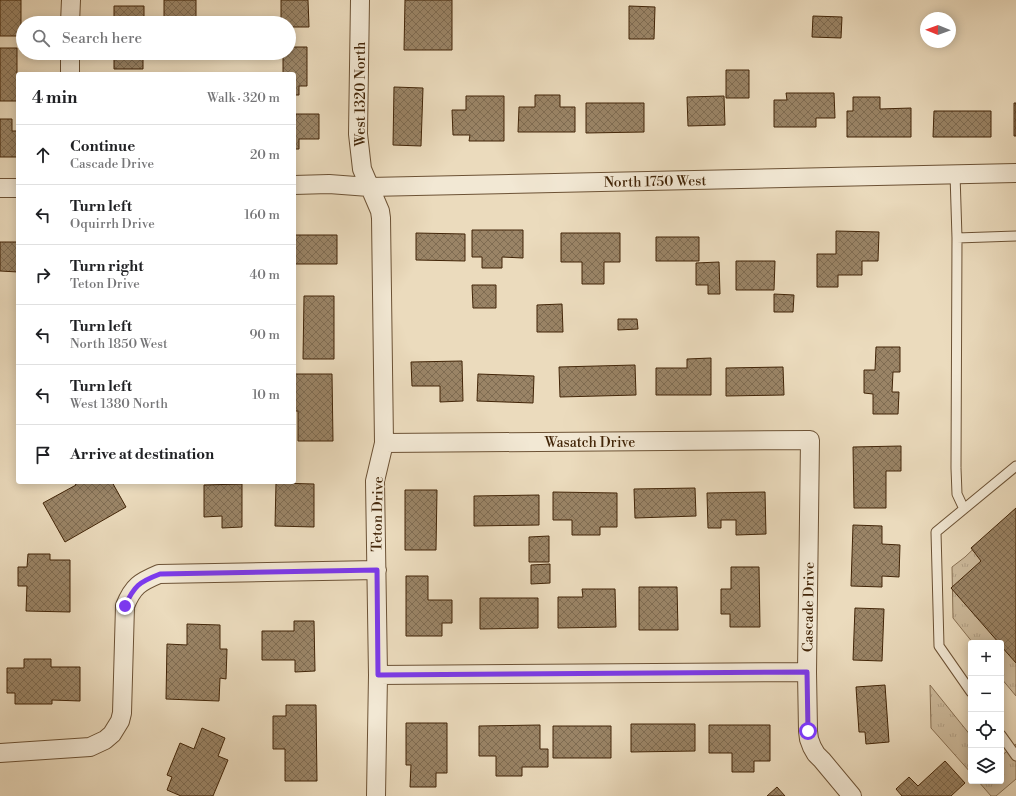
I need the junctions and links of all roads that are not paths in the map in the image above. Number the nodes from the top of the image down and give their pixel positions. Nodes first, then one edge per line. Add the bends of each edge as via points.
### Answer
1 (71, 0) edge
2 (360, 0) edge
3 (70, 16) edge
4 (70, 60) edge
5 (70, 72) edge
6 (1016, 173) edge
7 (955, 174) junction
8 (296, 185) edge
9 (369, 187) junction
10 (0, 188) edge
11 (16, 188) edge
12 (1016, 236) edge
13 (957, 238) junction
14 (797, 440) joint
15 (384, 444) junction
16 (1016, 466) edge
17 (964, 509) junction
18 (377, 570) junction
19 (807, 672) junction
20 (378, 675) junction
21 (968, 688) edge
22 (1004, 739) edge
23 (0, 753) edge
24 (1016, 756) edge
25 (376, 796) edge
26 (852, 796) edge

1 - 3 street
2 - 9 street, West 1320 North via 358,134 362,168
4 - 5 street
6 - 7 street, North 1750 West
7 - 9 street, North 1750 West
7 - 13 lane
8 - 9 street, North 1750 West
9 - 15 street, Teton Drive via 381,218
10 - 11 street
12 - 13 lane
13 - 17 lane via 956,468 957,494
14 - 15 street, Wasatch Drive
14 - 19 street, Cascade Drive via 810,440
15 - 18 street, Teton Drive via 375,481
16 - 17 lane
17 - 21 lane via 936,532 939,646
18 - 20 street, Teton Drive
18 - 23 street via 160,574 145,580 135,588 125,606 122,713 112,734 90,747
19 - 20 street
19 - 26 street, Cascade Drive via 809,739 816,754
20 - 25 street, Teton Drive
22 - 24 lane

